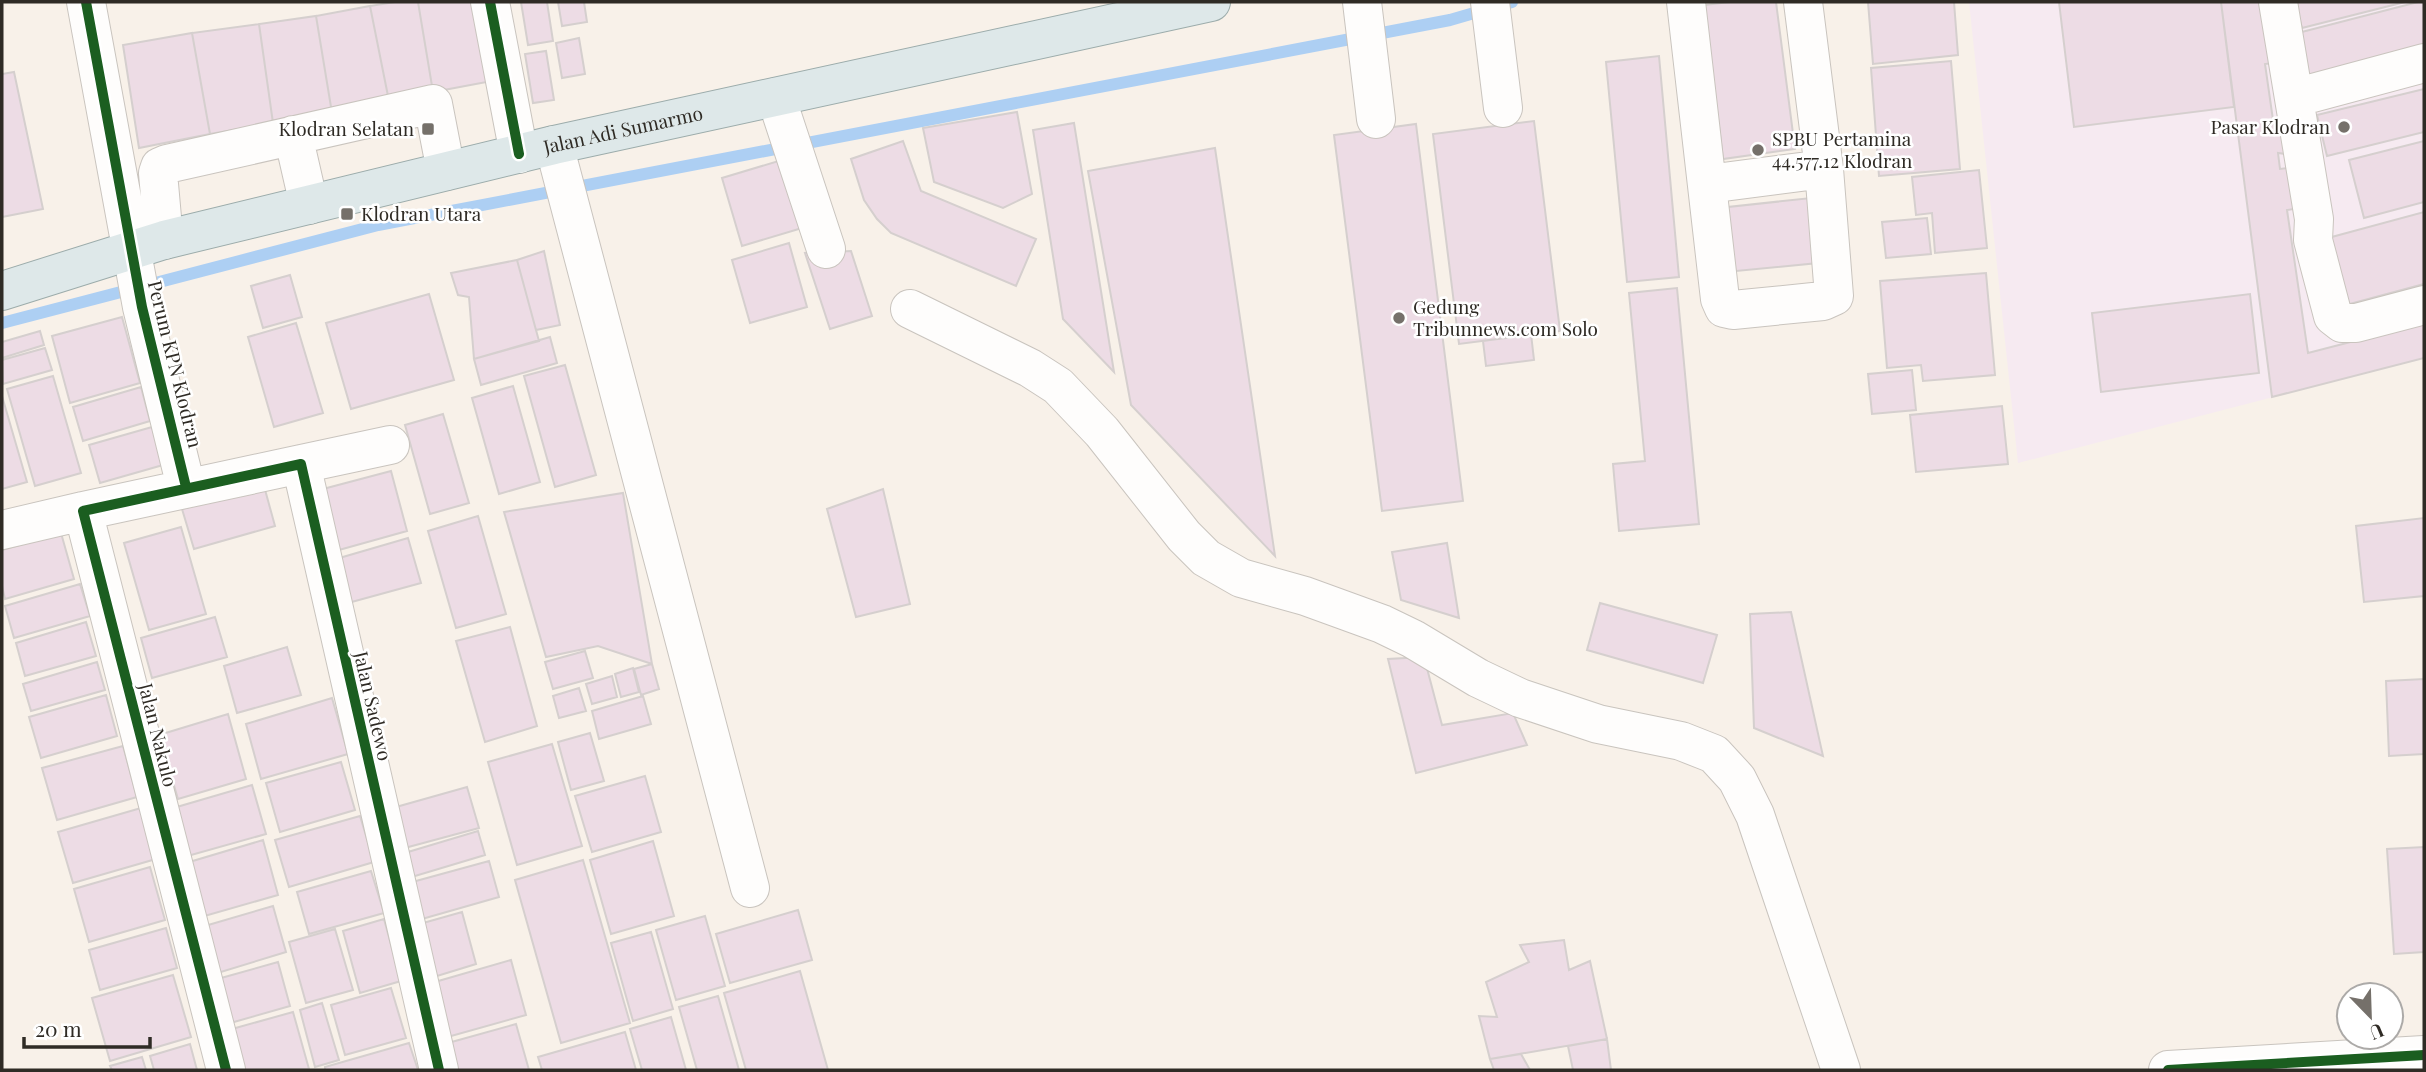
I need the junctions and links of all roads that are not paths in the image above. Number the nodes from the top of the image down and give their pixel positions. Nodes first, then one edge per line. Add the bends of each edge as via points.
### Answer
1 (86, 2) edge
2 (491, 2) edge
3 (1211, 2) edge
4 (1686, 2) edge
5 (1803, 2) edge
6 (2278, 2) edge
7 (1363, 11) edge
8 (1492, 17) edge
9 (2424, 63) edge
10 (2294, 98) junction
11 (1503, 108) dead end
12 (1376, 119) dead end
13 (785, 125) junction
14 (293, 135) junction
15 (1824, 169) junction
16 (552, 170) junction
17 (446, 171) junction
18 (1708, 184) junction
19 (309, 205) junction
20 (826, 249) dead end
21 (143, 268) junction
22 (2, 291) edge
23 (2424, 305) edge
24 (910, 309) dead end
25 (390, 445) dead end
26 (301, 464) junction
27 (186, 486) junction
28 (83, 511) junction
29 (2, 530) edge
30 (750, 888) dead end
31 (2424, 1055) edge
32 (2211, 1069) edge
33 (226, 1070) edge
34 (439, 1070) edge
35 (1841, 1070) edge
36 (2168, 1070) edge

1 - 21 street
2 - 16 street
3 - 13 main road, Jalan Adi Sumarmo
4 - 18 street
5 - 15 street
6 - 10 street
7 - 12 street
8 - 11 street
9 - 10 street
10 - 23 street via 2314,219 2313,240 2333,316 2342,323 2356,323
13 - 16 main road, Jalan Adi Sumarmo
13 - 20 street
14 - 17 street via 433,104
14 - 19 street
14 - 21 street via 160,167
15 - 18 street
15 - 18 street via 1835,287 1834,296 1823,301 1724,309
16 - 17 main road, Jalan Adi Sumarmo
16 - 30 street
17 - 19 main road, Jalan Adi Sumarmo
19 - 21 main road, Jalan Adi Sumarmo
21 - 22 main road, Jalan Adi Sumarmo
21 - 27 street, Perum KPN Klodran
24 - 35 street via 1058,386 1102,432 1191,543 1206,558 1241,578 1382,624 1520,698 1714,754 1737,779 1755,816
25 - 26 street
26 - 27 street
26 - 34 street, Jalan Sadewo
27 - 28 street
28 - 29 street
28 - 33 street, Jalan Nakulo
31 - 32 street
32 - 36 street

